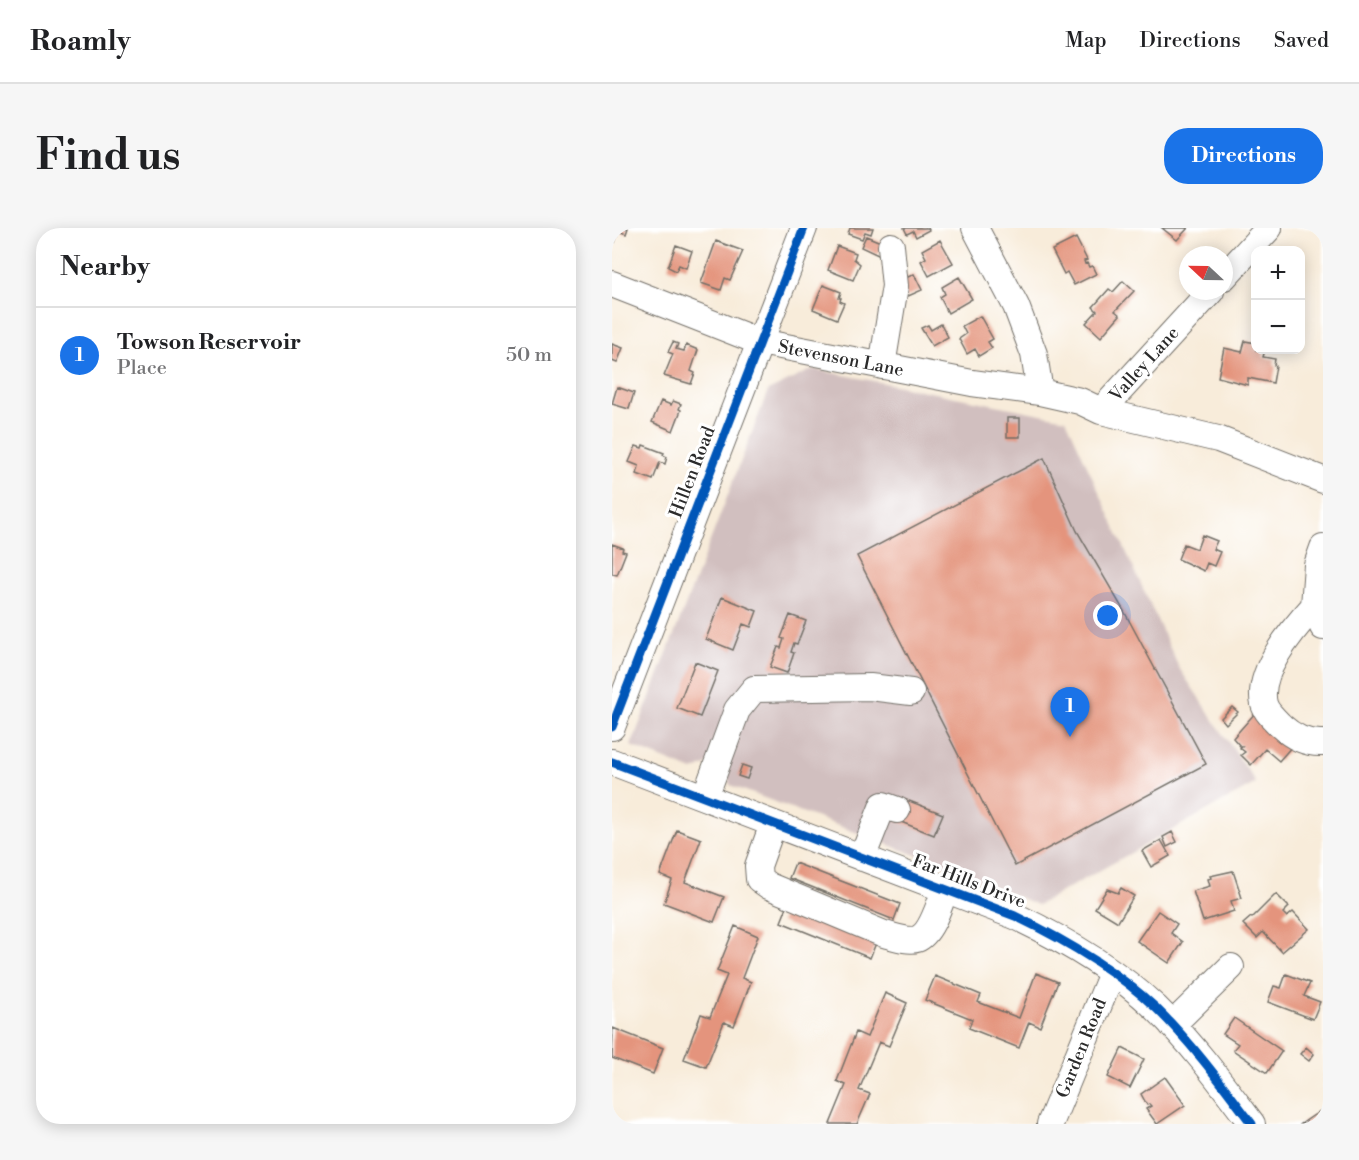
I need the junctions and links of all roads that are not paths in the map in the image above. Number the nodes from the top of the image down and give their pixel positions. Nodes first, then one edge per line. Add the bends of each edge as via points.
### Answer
1 (804, 228) edge
2 (975, 228) edge
3 (1269, 228) edge
4 (891, 246) dead end
5 (1233, 267) edge
6 (612, 284) edge
7 (1203, 300) edge
8 (760, 342) junction
9 (882, 366) junction
10 (972, 383) junction
11 (1040, 392) junction
12 (1101, 411) junction
13 (1323, 480) edge
14 (1323, 548) edge
15 (1318, 616) edge
16 (911, 692) dead end
17 (612, 728) edge
18 (1323, 743) edge
19 (612, 762) edge
20 (705, 797) junction
21 (897, 810) dead end
22 (773, 824) junction
23 (862, 858) junction
24 (945, 890) junction
25 (1231, 967) dead end
26 (1112, 973) junction
27 (1172, 1025) junction
28 (1050, 1124) edge
29 (1252, 1124) edge

1 - 8 street, Hillen Road
2 - 11 street via 1016,306 1034,354
3 - 5 street
4 - 9 street via 895,286
6 - 8 street, Stevenson Lane
7 - 12 street, Valley Lane
8 - 9 street, Stevenson Lane
8 - 17 street, Hillen Road
9 - 10 street, Stevenson Lane
10 - 11 street, Stevenson Lane
10 - 12 street, Stevenson Lane via 1007,396 1077,411
11 - 12 street, Stevenson Lane via 1080,401
12 - 13 street, Stevenson Lane via 1218,439
14 - 15 street via 1317,565
15 - 18 street via 1289,634 1271,663 1263,690 1269,713 1292,736
16 - 20 street via 824,686 754,689 737,710
19 - 20 street, Far Hills Drive
20 - 22 street, Far Hills Drive
21 - 23 street via 883,805
22 - 23 street, Far Hills Drive
22 - 24 street via 758,866 759,879 884,934 916,939 927,932
23 - 24 street, Far Hills Drive
24 - 26 street, Far Hills Drive via 1015,916
25 - 27 street
26 - 27 street, Far Hills Drive
26 - 28 street, Garden Road
27 - 29 street, Far Hills Drive

